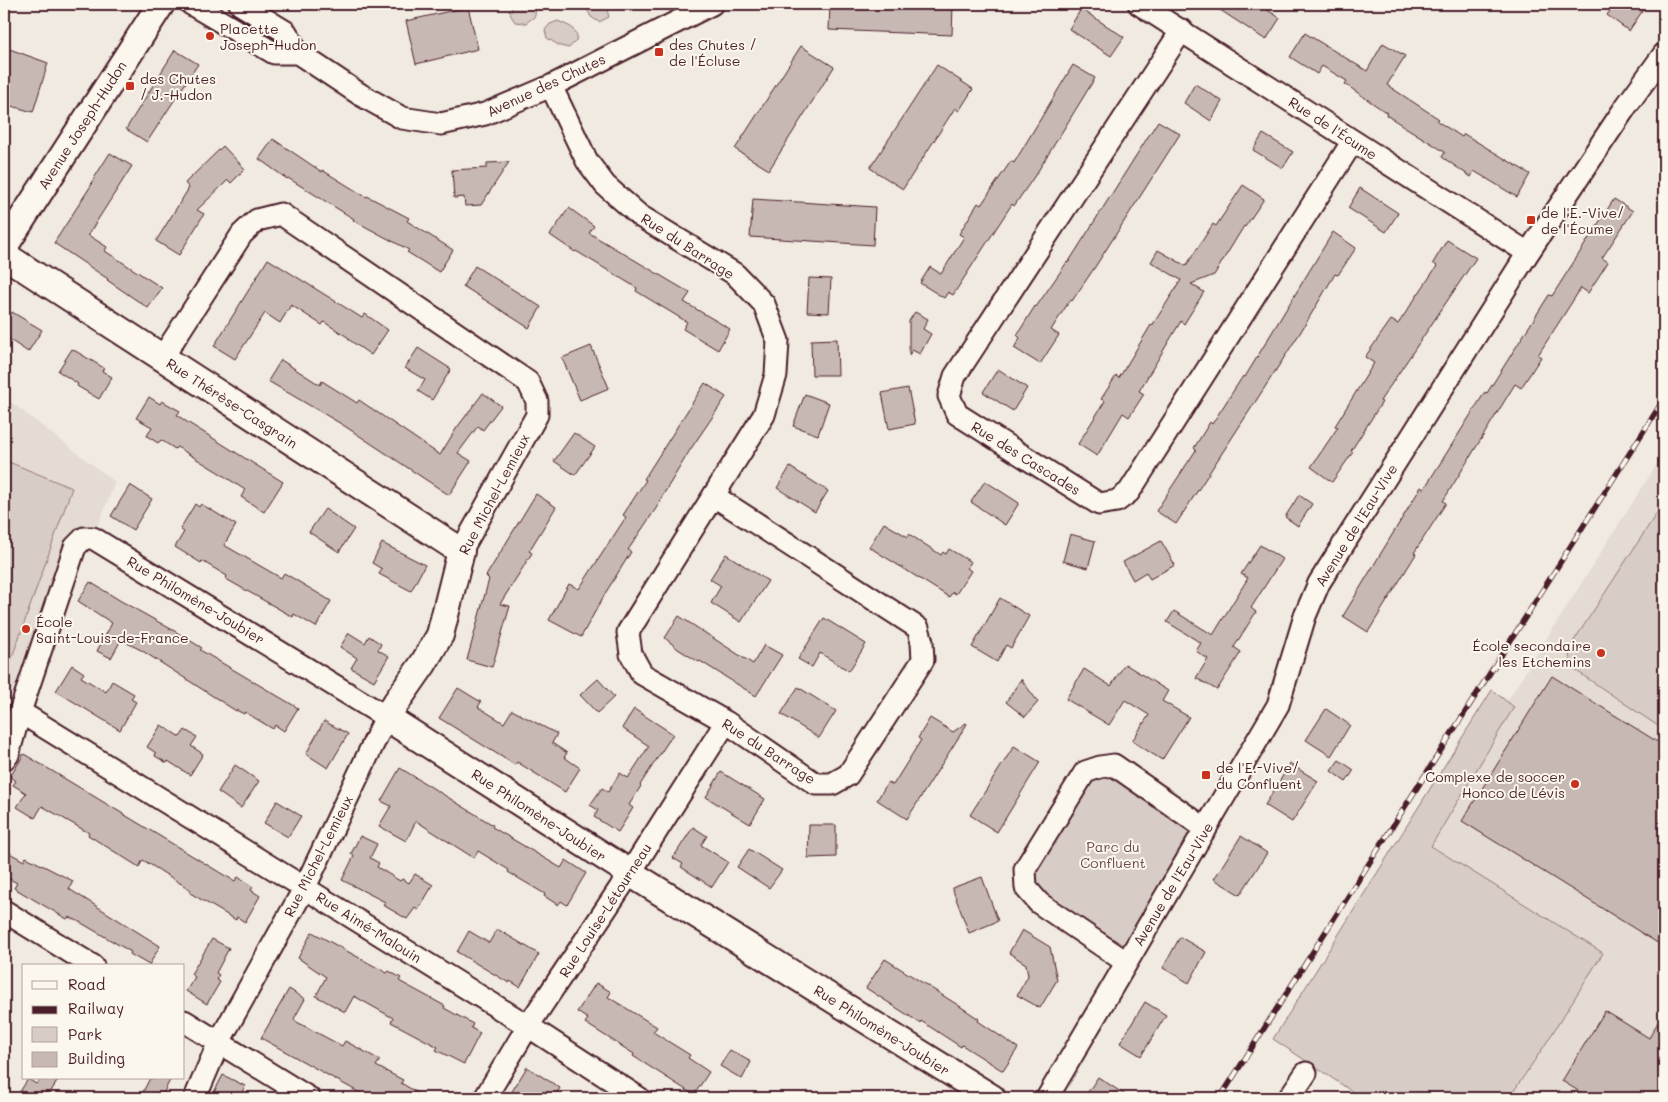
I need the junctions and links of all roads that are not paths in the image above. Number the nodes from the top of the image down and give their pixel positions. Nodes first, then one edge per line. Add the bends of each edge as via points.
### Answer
1 (161, 4) edge
2 (191, 4) edge
3 (240, 4) edge
4 (712, 4) edge
5 (1139, 4) edge
6 (1182, 30) junction
7 (298, 53) junction
8 (1664, 54) edge
9 (551, 86) junction
10 (1354, 141) junction
11 (4, 246) edge
12 (1528, 253) junction
13 (4, 255) edge
14 (162, 358) junction
15 (714, 496) junction
16 (461, 551) junction
17 (20, 712) junction
18 (386, 717) junction
19 (726, 722) junction
20 (4, 759) edge
21 (1206, 829) junction
22 (630, 873) junction
23 (305, 887) junction
24 (4, 911) edge
25 (1126, 962) junction
26 (90, 964) edge
27 (185, 1022) edge
28 (528, 1026) junction
29 (219, 1042) junction
30 (1306, 1073) dead end
31 (196, 1098) edge
32 (309, 1098) edge
33 (485, 1098) edge
34 (639, 1098) edge
35 (992, 1098) edge
36 (1047, 1098) edge
37 (1289, 1098) edge

1 - 11 street, Avenue Joseph-Hudon
2 - 7 street via 274,54
3 - 7 street, Avenue des Chutes via 286,32
4 - 9 street, Avenue des Chutes
5 - 6 street, Rue de l'Écume
6 - 10 street, Rue de l'Écume
6 - 10 street, Rue des Cascades via 954,376 950,396 957,414 1099,504 1117,501 1129,492
7 - 9 street, Avenue des Chutes via 402,118 441,124 485,114
8 - 12 street, Avenue de l'Eau-Vive
9 - 15 street, Rue du Barrage via 587,161 605,185 640,216 735,274 764,304 778,340 776,375 764,415
10 - 12 street, Rue de l'Écume
12 - 21 street, Avenue de l'Eau-Vive via 1319,582 1305,616 1278,705
13 - 14 street, Rue Thérèse-Casgrain
14 - 16 street, Rue Thérèse-Casgrain
14 - 16 street, Rue Michel-Lemieux via 242,234 257,220 281,214 528,382 537,401 537,416
15 - 19 street, Rue du Barrage via 628,632 631,654 642,674
15 - 19 street, Rue du Barrage via 918,628 923,660 848,775 832,784 816,784
16 - 18 street, Rue Michel-Lemieux via 440,635
17 - 18 street, Rue Philomène-Joubier via 75,547 84,538 93,538
17 - 20 street
17 - 23 street, Rue Aimé-Malouin
18 - 22 street, Rue Philomène-Joubier
18 - 23 street, Rue Michel-Lemieux
19 - 22 street, Rue Louise-Létourneau
21 - 25 street, Avenue de l'Eau-Vive
21 - 25 street via 1114,766 1100,767 1086,772 1025,869 1026,888 1039,903
22 - 28 street, Rue Louise-Létourneau
22 - 35 street, Rue Philomène-Joubier
23 - 28 street, Rue Aimé-Malouin
23 - 29 street, Rue Michel-Lemieux
24 - 26 street
25 - 36 street, Avenue de l'Eau-Vive
27 - 29 street
28 - 33 street, Rue Louise-Létourneau
28 - 34 street, Rue Aimé-Malouin
29 - 31 street, Rue Michel-Lemieux
29 - 32 street
30 - 37 street

